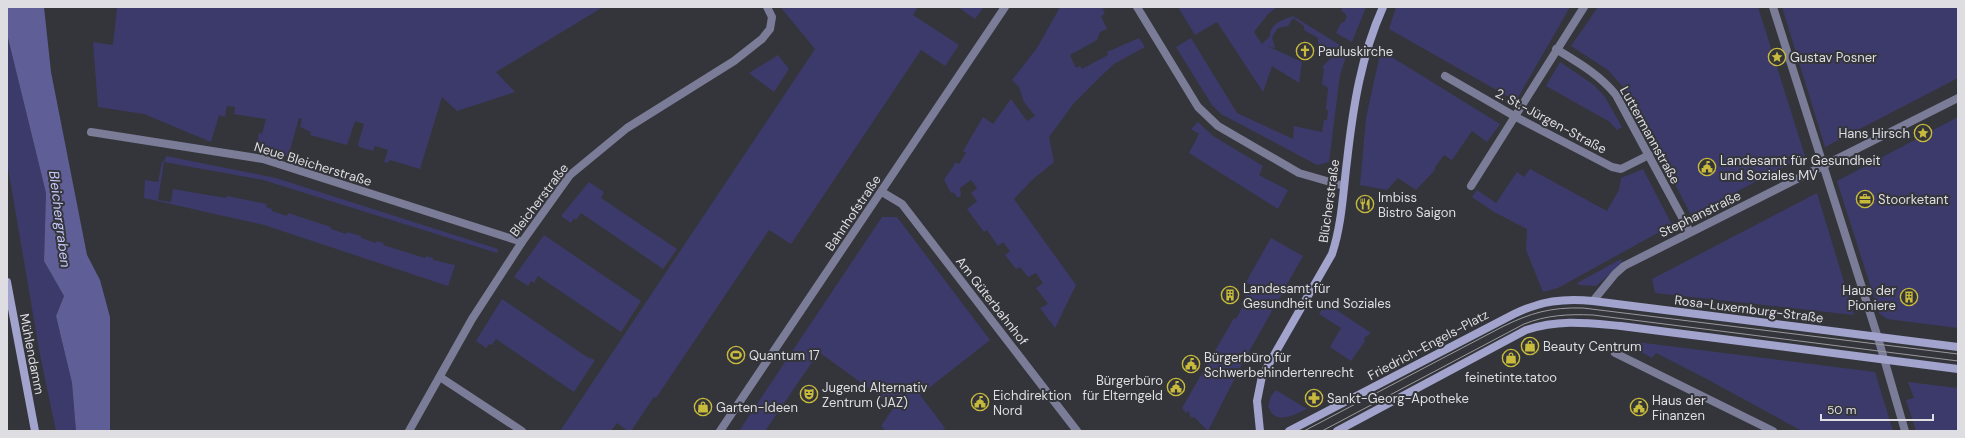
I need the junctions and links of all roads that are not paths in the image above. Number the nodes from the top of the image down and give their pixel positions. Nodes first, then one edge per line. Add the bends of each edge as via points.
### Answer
1 (767, 7) edge
2 (1005, 7) edge
3 (1137, 7) edge
4 (1382, 7) edge
5 (1584, 7) edge
6 (1773, 7) edge
7 (1556, 48) junction
8 (1445, 76) dead end
9 (1958, 98) edge
10 (1516, 117) junction
11 (91, 132) dead end
12 (1649, 155) junction
13 (1824, 167) junction
14 (1344, 186) junction
15 (1471, 186) dead end
16 (882, 192) junction
17 (1690, 232) junction
18 (522, 242) junction
19 (7, 282) edge
20 (1593, 301) junction
21 (1537, 304) joint
22 (1878, 338) junction
23 (1958, 347) edge
24 (1615, 353) dead end
25 (1884, 360) junction
26 (1958, 369) edge
27 (440, 377) junction
28 (35, 431) edge
29 (409, 431) edge
30 (522, 431) edge
31 (720, 431) edge
32 (1077, 431) edge
33 (1260, 431) edge
34 (1288, 431) edge
35 (1337, 431) edge
36 (1773, 431) edge
37 (1905, 431) edge

1 - 18 street, Bleicherstraße via 772,17 770,29 762,39 734,61 627,128 578,168
2 - 16 street, Bahnhofstraße
3 - 14 street via 1198,107 1208,116 1228,132 1299,173
4 - 14 street, Blücherstraße via 1364,55 1351,122
5 - 7 street
6 - 13 street
7 - 10 street
7 - 12 street, Luttermannstraße via 1606,82 1616,95
8 - 10 street, 2. St.-Jürgen-Straße
9 - 13 street, Stephanstraße
10 - 12 street, 2. St.-Jürgen-Straße via 1612,167 1620,169
10 - 15 street
11 - 18 street, Neue Bleicherstraße via 262,160
12 - 17 street, Luttermannstraße
13 - 17 street, Stephanstraße
13 - 22 street
14 - 33 street, Blücherstraße via 1338,235 1332,254 1262,376 1257,401
16 - 31 street, Bahnhofstraße
16 - 32 street, Am Güterbahnhof via 902,204
17 - 20 street, Stephanstraße via 1624,266
18 - 27 street, Bleicherstraße via 472,319
19 - 28 street, Mühlendamm
20 - 21 street, Rosa-Luxemburg-Straße via 1561,299
20 - 22 street, Rosa-Luxemburg-Straße
21 - 34 street, Friedrich-Engels-Platz
22 - 23 street, Rosa-Luxemburg-Straße
22 - 25 street
24 - 36 street
25 - 26 street
25 - 35 street via 1621,326 1554,322 1526,330
25 - 37 street
27 - 29 street, Bleicherstraße
27 - 30 street

